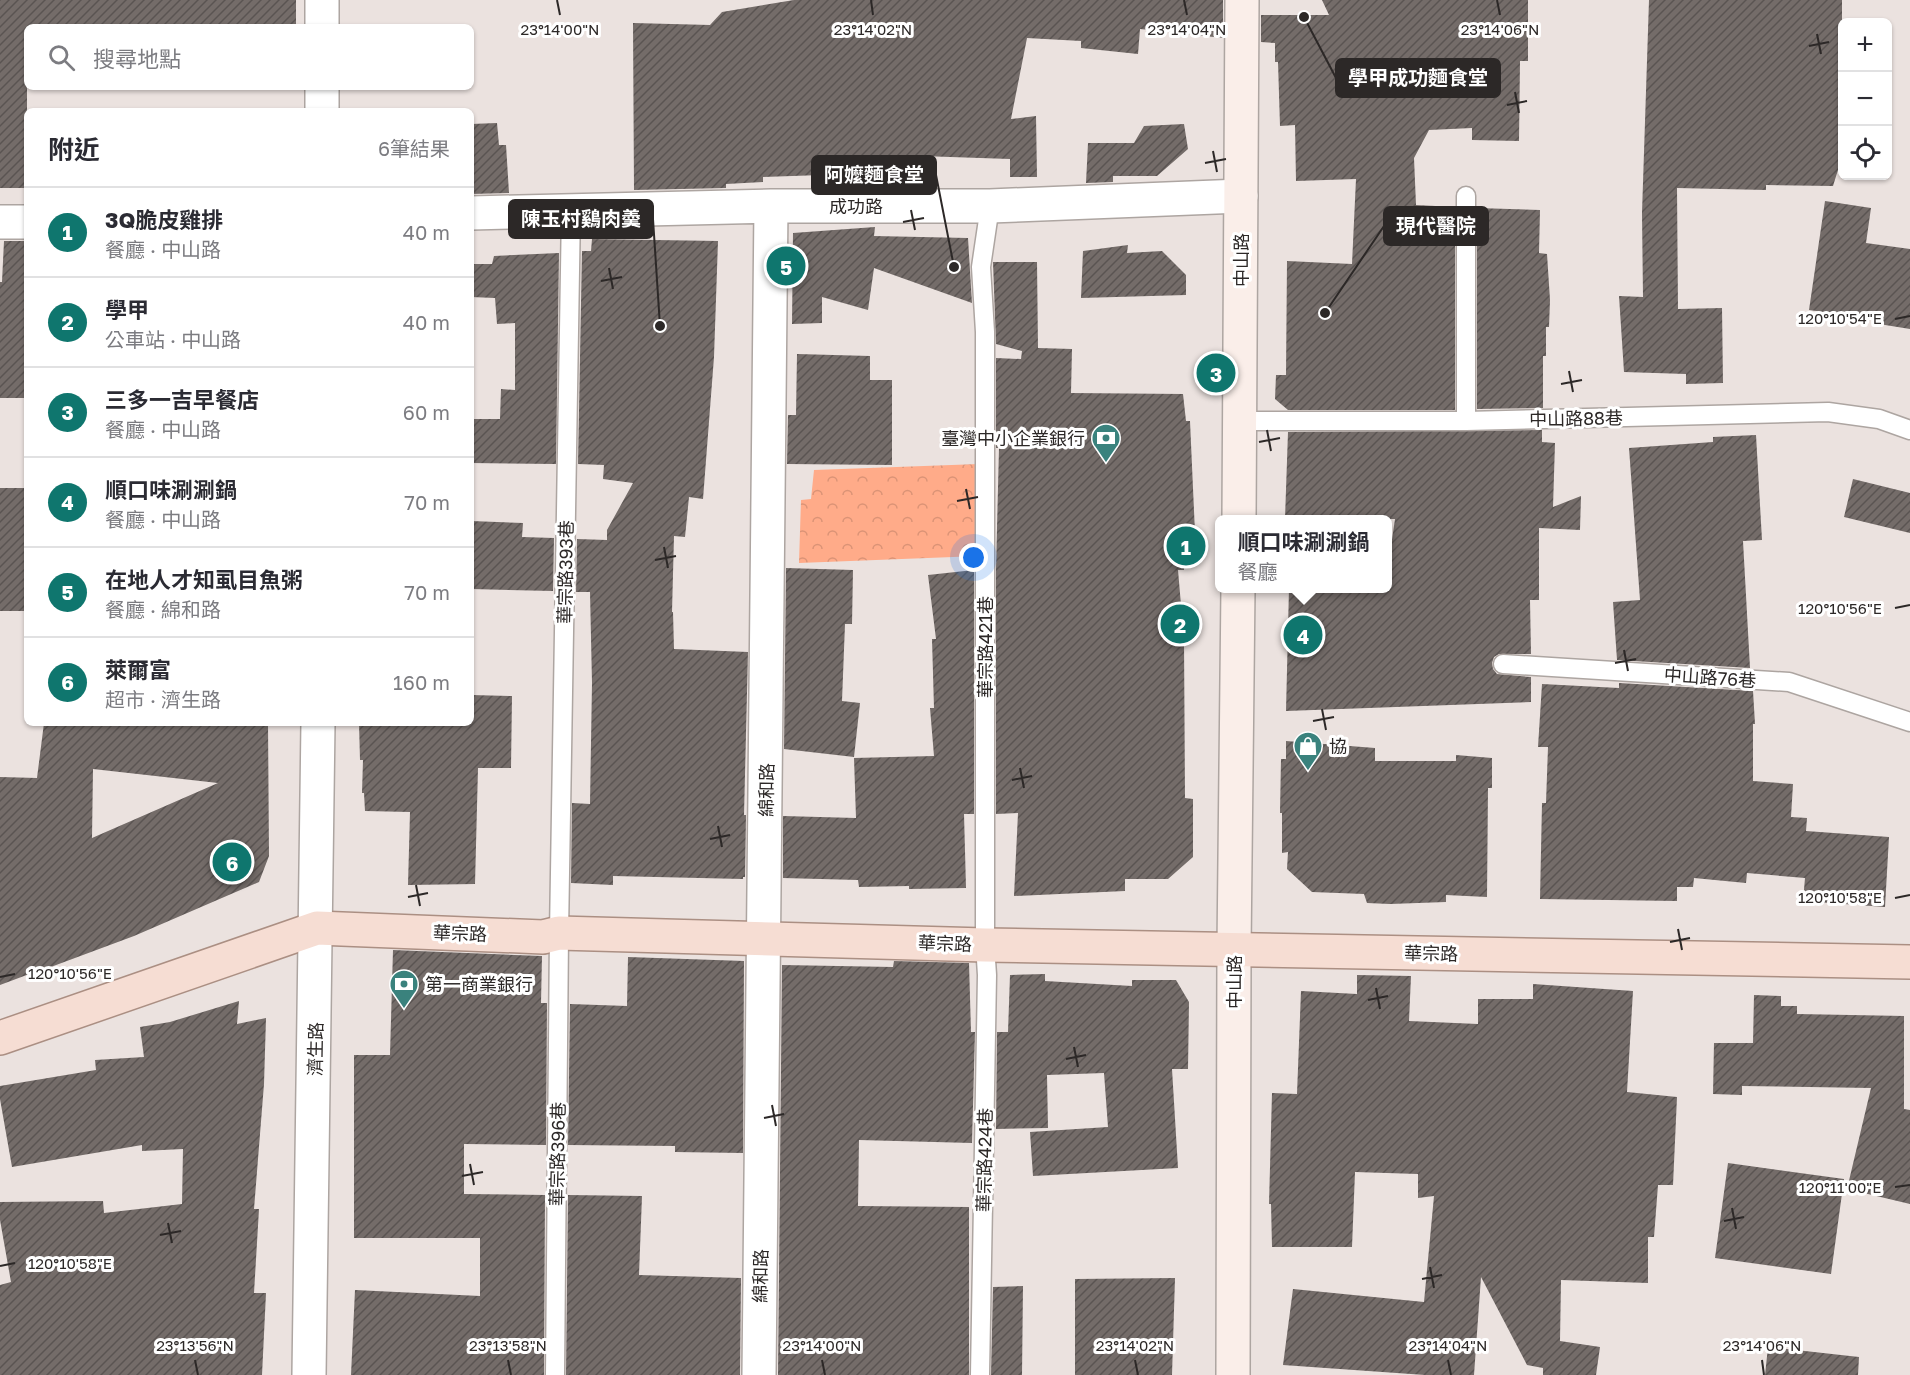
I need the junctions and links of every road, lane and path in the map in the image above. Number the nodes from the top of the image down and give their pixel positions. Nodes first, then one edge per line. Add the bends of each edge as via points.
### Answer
1 (322, 0) edge
2 (1242, 0) edge
3 (322, 24) edge
4 (322, 90) edge
5 (322, 108) edge
6 (1241, 196) junction
7 (1467, 196) dead end
8 (771, 206) junction
9 (990, 206) junction
10 (571, 210) junction
11 (474, 213) edge
12 (0, 222) edge
13 (24, 222) edge
14 (1240, 421) junction
15 (1466, 421) junction
16 (1910, 430) edge
17 (1239, 515) edge
18 (1238, 593) edge
19 (1503, 664) dead end
20 (1910, 722) edge
21 (318, 726) edge
22 (317, 928) junction
23 (559, 933) junction
24 (764, 938) junction
25 (985, 945) junction
26 (1234, 949) junction
27 (1910, 962) edge
28 (0, 1038) edge
29 (309, 1375) edge
30 (555, 1375) edge
31 (759, 1375) edge
32 (980, 1375) edge
33 (1233, 1375) edge

1 - 3 street
2 - 6 main road, 中山路
4 - 5 street
6 - 9 street, 成功路
6 - 14 main road, 中山路
7 - 15 lane
8 - 9 street, 成功路
8 - 10 street, 成功路
8 - 24 street, 綿和路
9 - 25 lane, 華宗路421巷 via 981,267 985,332
10 - 11 street, 成功路
10 - 23 lane, 華宗路393巷
12 - 13 street
14 - 15 lane, 中山路88巷
14 - 17 main road, 中山路
15 - 16 lane, 中山路88巷 via 1828,412 1879,419
18 - 26 main road, 中山路
19 - 20 lane, 中山路76巷 via 1789,682
21 - 22 street, 濟生路
22 - 23 main road, 華宗路 via 543,937
22 - 28 main road, 華宗路
22 - 29 street, 濟生路
23 - 24 main road, 華宗路
23 - 30 lane, 華宗路396巷
24 - 25 main road, 華宗路
24 - 31 street, 綿和路
25 - 26 main road, 華宗路
25 - 32 lane, 華宗路424巷
26 - 27 main road, 華宗路
26 - 33 main road, 中山路

